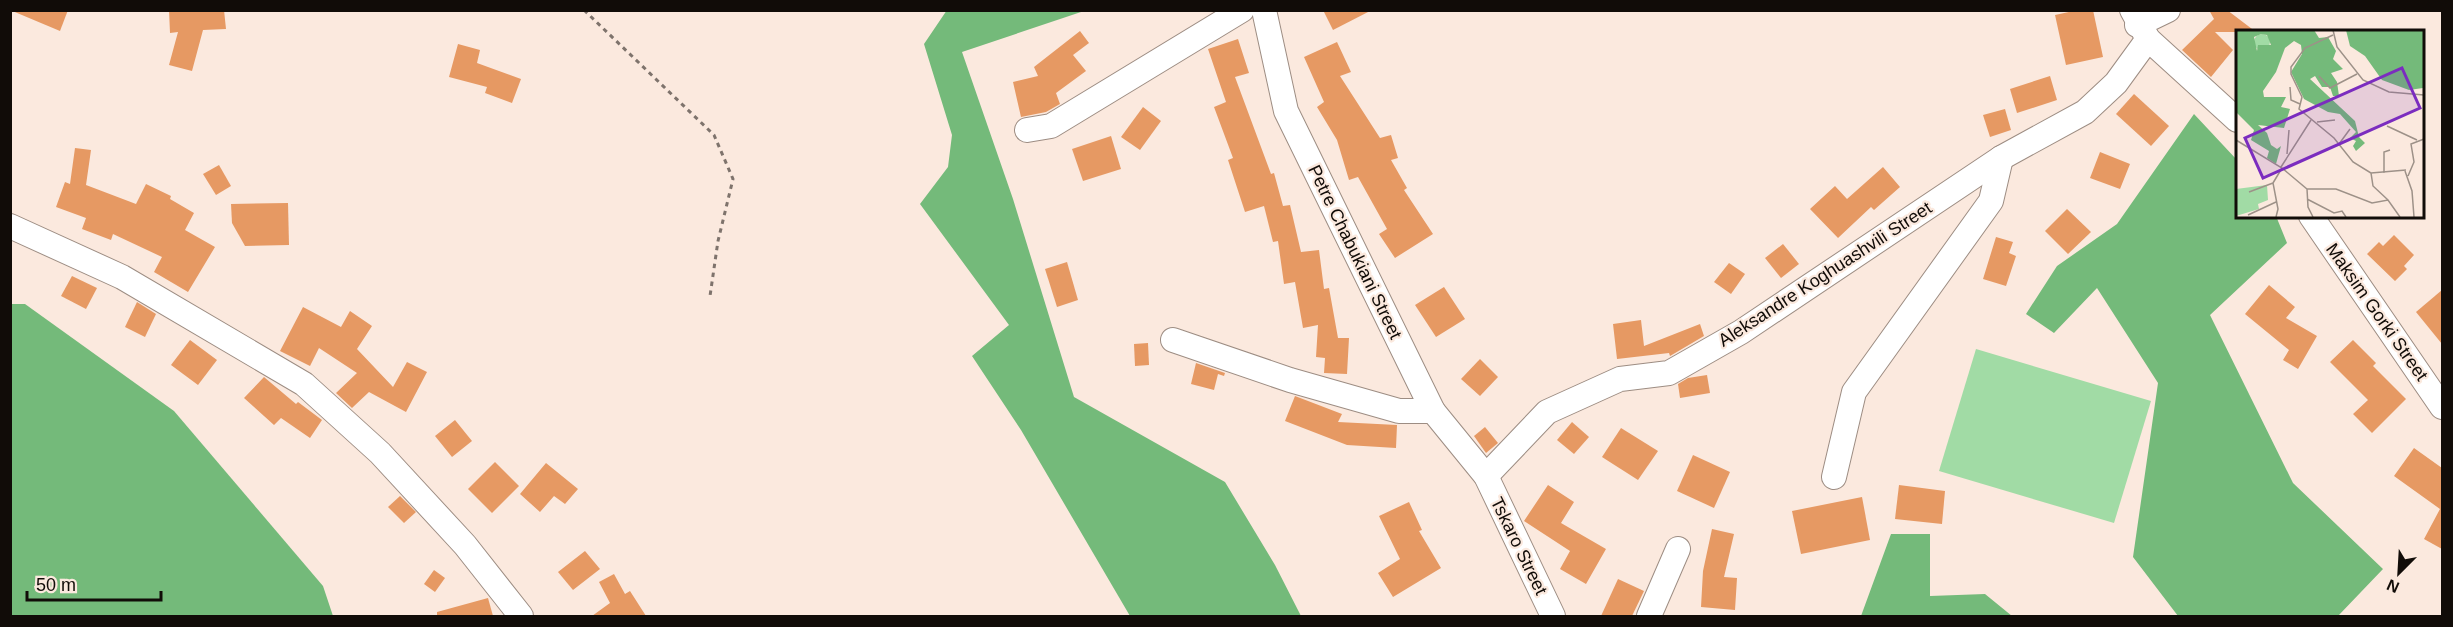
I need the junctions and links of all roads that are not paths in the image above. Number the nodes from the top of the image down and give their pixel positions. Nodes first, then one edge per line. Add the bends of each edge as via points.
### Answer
1 (1242, 10) edge
2 (1264, 10) edge
3 (2168, 10) edge
4 (2139, 25) edge
5 (2236, 119) edge
6 (1027, 130) dead end
7 (2001, 158) junction
8 (2312, 218) edge
9 (10, 226) edge
10 (1173, 340) dead end
11 (2442, 407) edge
12 (1433, 411) junction
13 (1486, 476) junction
14 (1834, 477) dead end
15 (1678, 549) dead end
16 (521, 616) edge
17 (1553, 616) edge
18 (1649, 616) edge

1 - 6 street via 1051,126
2 - 12 street, Petre Chabukiani Street via 1286,111
3 - 4 street
4 - 5 street
4 - 7 street, Aleksandre Koghuashvili Street via 2116,83 2085,112
7 - 13 street, Aleksandre Koghuashvili Street via 1741,332 1669,373 1620,379 1547,412
7 - 14 street via 1990,201 1854,392
8 - 11 street, Maksim Gorki Street
9 - 16 street via 122,277 304,384 380,453 465,545
10 - 12 street via 1290,380 1399,411
12 - 13 street, Petre Chabukiani Street
13 - 17 street, Tskaro Street
15 - 18 street

